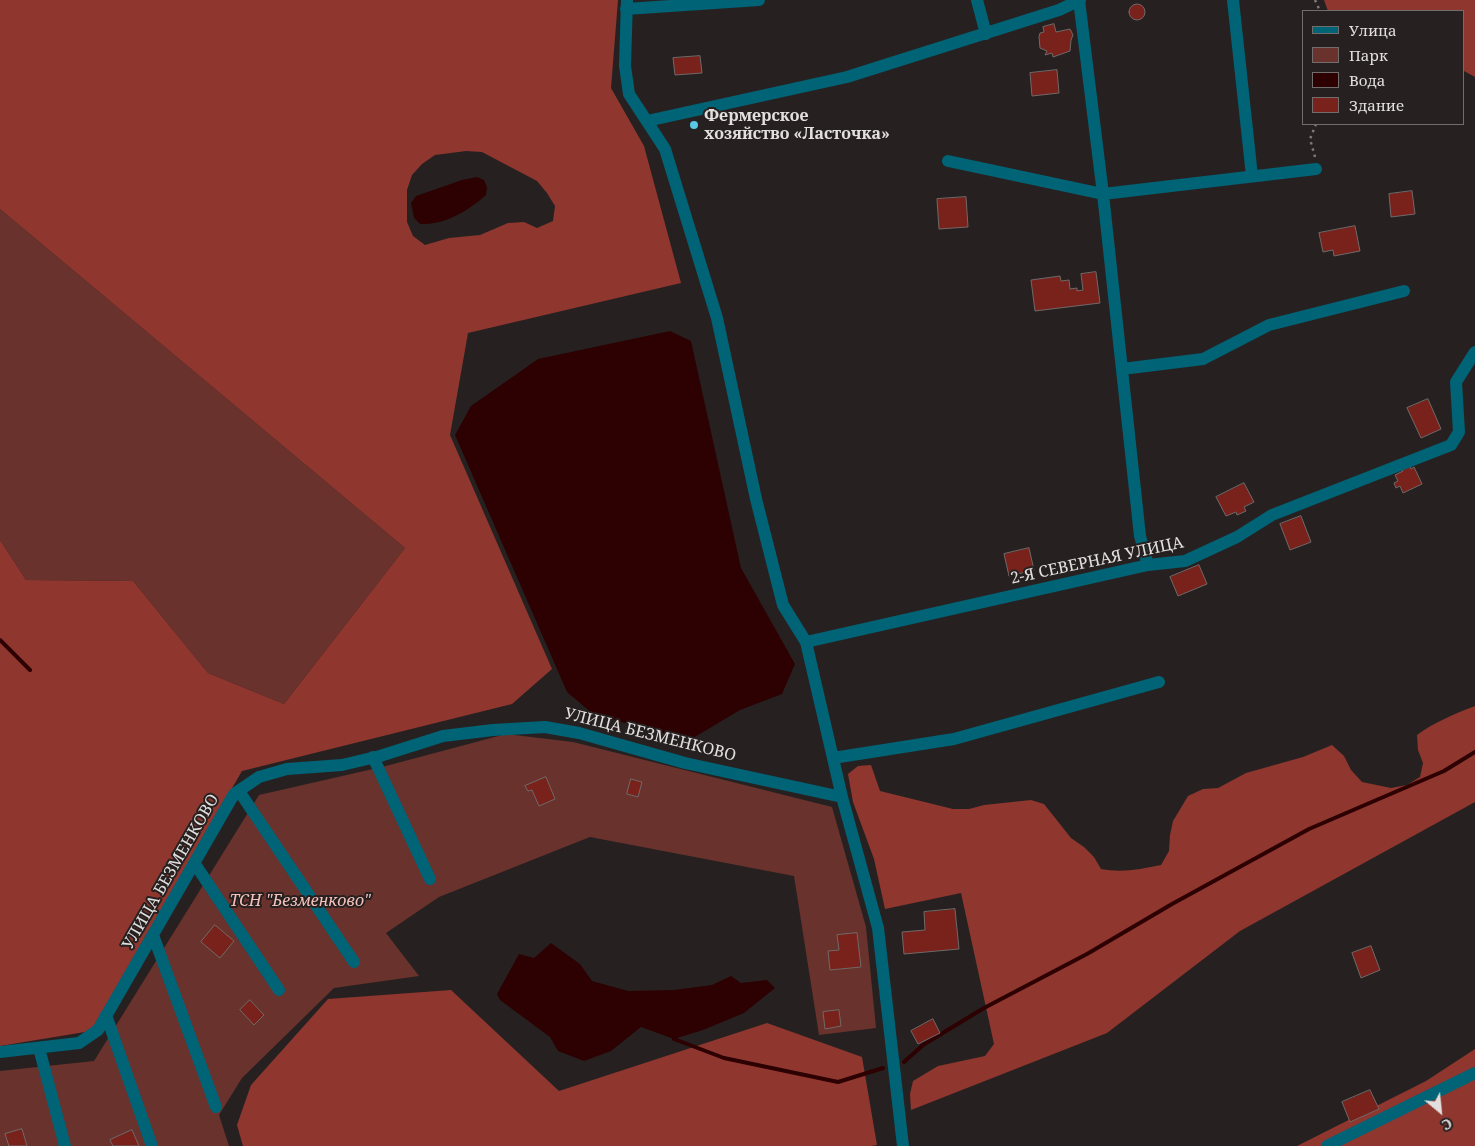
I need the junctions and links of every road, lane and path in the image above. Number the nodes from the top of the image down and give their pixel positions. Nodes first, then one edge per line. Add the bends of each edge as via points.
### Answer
1 (759, 0) edge
2 (978, 0) edge
3 (1080, 0) edge
4 (1233, 0) edge
5 (627, 5) edge
6 (986, 34) junction
7 (647, 121) junction
8 (1316, 125) edge
9 (948, 162) dead end
10 (1316, 162) joint
11 (1252, 176) junction
12 (1103, 194) junction
13 (1404, 291) dead end
14 (1475, 352) edge
15 (1122, 369) junction
16 (1148, 564) junction
17 (806, 642) junction
18 (1159, 682) dead end
19 (373, 758) junction
20 (833, 758) junction
21 (239, 791) junction
22 (842, 797) junction
23 (195, 864) junction
24 (430, 879) dead end
25 (153, 935) junction
26 (354, 962) dead end
27 (279, 990) dead end
28 (106, 1015) junction
29 (39, 1048) junction
30 (0, 1052) edge
31 (1475, 1073) edge
32 (216, 1107) dead end
33 (65, 1146) edge
34 (152, 1146) edge
35 (903, 1146) edge
36 (1327, 1146) edge

1 - 5 street
2 - 6 street
3 - 6 street
3 - 12 street
4 - 11 street
5 - 7 street via 625,66 629,94
6 - 7 street via 847,77
7 - 17 street via 665,149 717,318 756,499 783,605
8 - 10 path via 1310,138
9 - 12 street
10 - 11 street
11 - 12 street
12 - 15 street
13 - 15 street via 1268,325 1203,359
14 - 16 street, 2-Я СЕВЕРНАЯ УЛИЦА via 1456,382 1459,432 1451,445 1272,515 1237,537 1186,561
15 - 16 street via 1140,536
16 - 17 street, 2-Я СЕВЕРНАЯ УЛИЦА
17 - 20 street
18 - 20 street via 954,739
19 - 21 street, УЛИЦА БЕЗМЕНКОВО via 342,765 287,769 259,777
19 - 22 street, УЛИЦА БЕЗМЕНКОВО via 443,736 545,727 579,732 685,763
19 - 24 street
20 - 22 street
21 - 23 street, УЛИЦА БЕЗМЕНКОВО via 234,794
21 - 26 street
22 - 35 street via 878,928
23 - 25 street, УЛИЦА БЕЗМЕНКОВО
23 - 27 street
25 - 28 street, УЛИЦА БЕЗМЕНКОВО
25 - 32 street
28 - 29 street, УЛИЦА БЕЗМЕНКОВО via 98,1030 79,1043
28 - 34 street
29 - 30 street, УЛИЦА БЕЗМЕНКОВО
29 - 33 street
31 - 36 street

